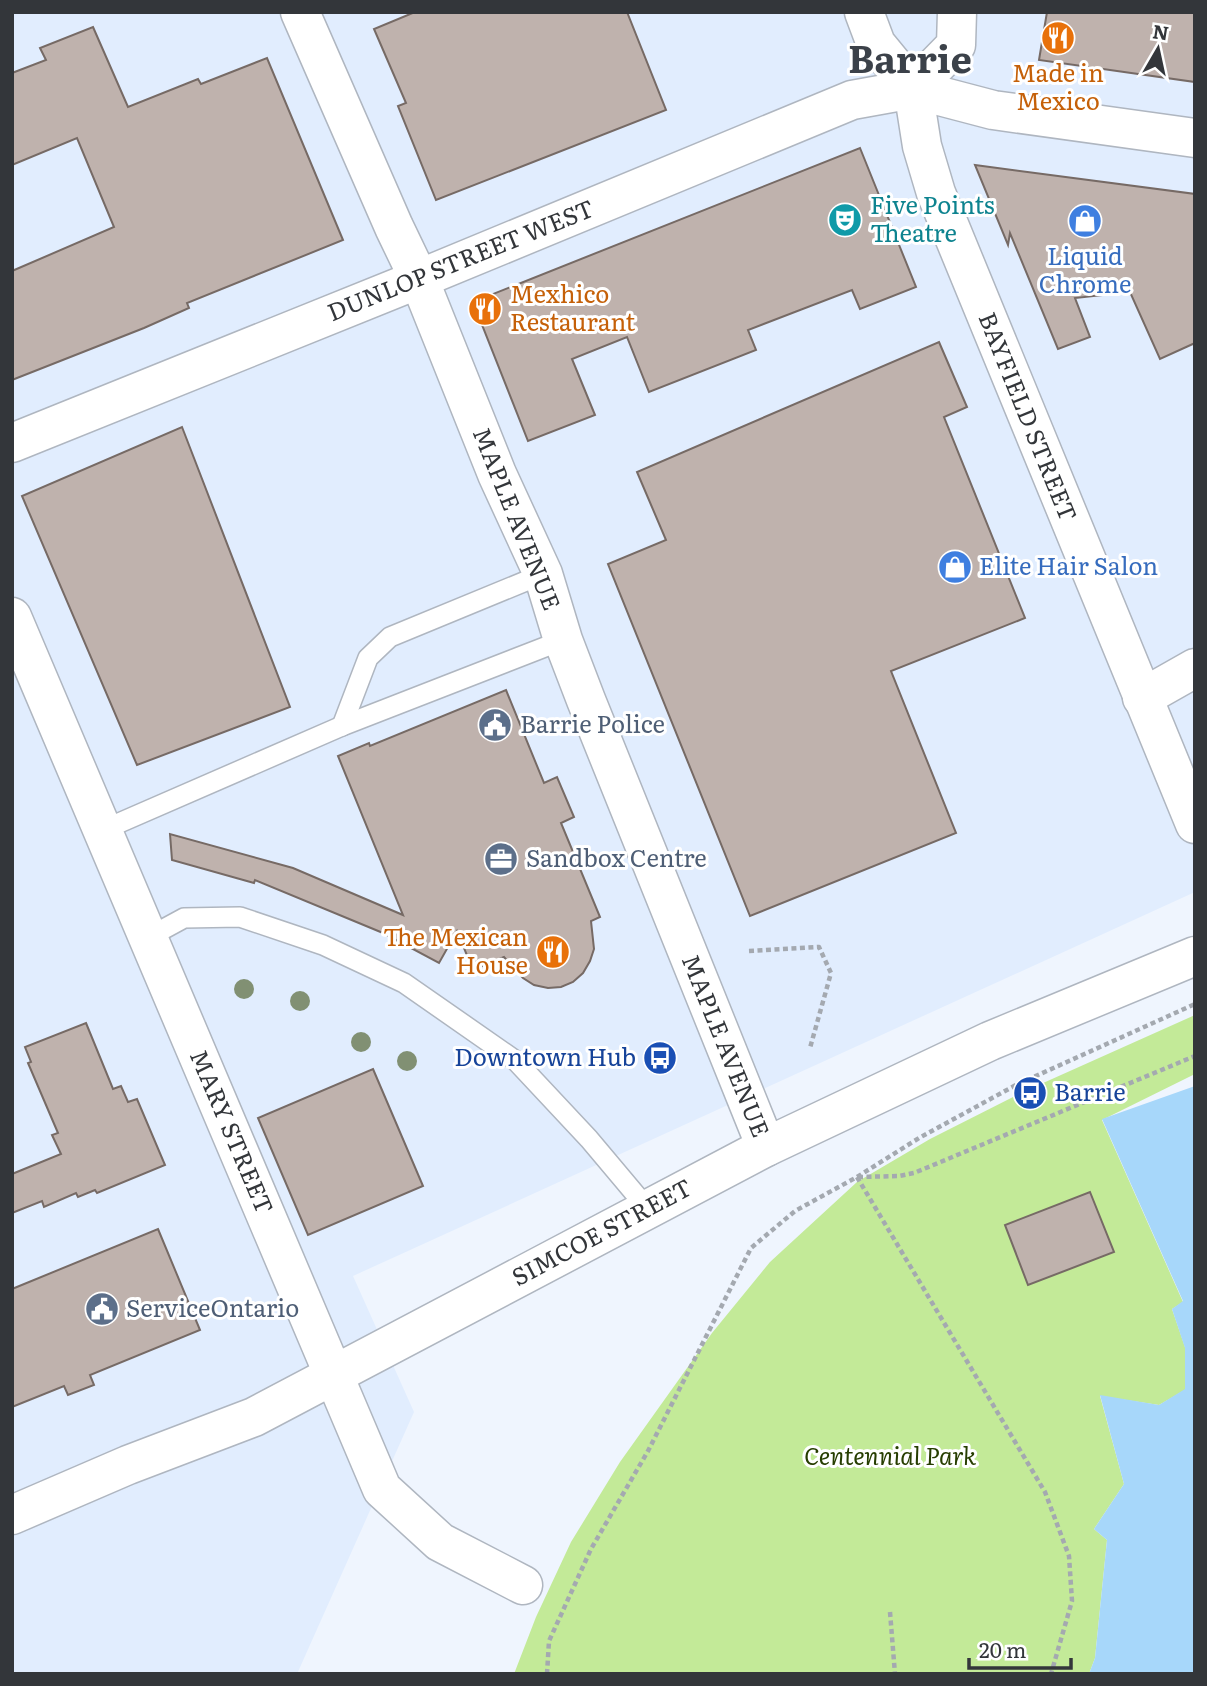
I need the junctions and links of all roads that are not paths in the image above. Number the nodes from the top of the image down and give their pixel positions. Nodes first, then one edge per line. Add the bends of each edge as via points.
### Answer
1 (300, 12) edge
2 (864, 12) edge
3 (957, 12) edge
4 (913, 89) junction
5 (1195, 138) edge
6 (419, 279) junction
7 (12, 443) edge
8 (543, 574) junction
9 (12, 617) edge
10 (563, 640) junction
11 (1195, 668) edge
12 (1142, 698) junction
13 (342, 726) junction
14 (1195, 824) edge
15 (103, 830) junction
16 (149, 937) junction
17 (1195, 956) edge
18 (766, 1147) junction
19 (647, 1208) junction
20 (336, 1376) junction
21 (12, 1515) edge
22 (523, 1585) dead end

1 - 6 main road, MAPLE AVENUE
2 - 4 main road via 876,44
3 - 4 main road via 956,45
4 - 5 main road via 993,110
4 - 6 main road, DUNLOP STREET WEST via 852,100
4 - 12 main road, BAYFIELD STREET via 922,146 936,193
6 - 7 main road, DUNLOP STREET WEST
6 - 8 main road, MAPLE AVENUE via 497,474
8 - 10 main road, MAPLE AVENUE
8 - 13 lane via 390,637 368,658
9 - 15 main road, MARY STREET
10 - 13 lane
10 - 18 main road, MAPLE AVENUE
11 - 12 main road
12 - 14 main road, BAYFIELD STREET
13 - 15 lane
15 - 16 main road, MARY STREET
16 - 19 lane via 184,918 240,916 323,946 404,983 516,1061
16 - 20 main road, MARY STREET
17 - 18 main road, SIMCOE STREET via 990,1041
18 - 19 main road, SIMCOE STREET
19 - 20 main road, SIMCOE STREET
20 - 21 main road, SIMCOE STREET via 254,1417
20 - 22 main road, MARY STREET via 382,1489 440,1542

